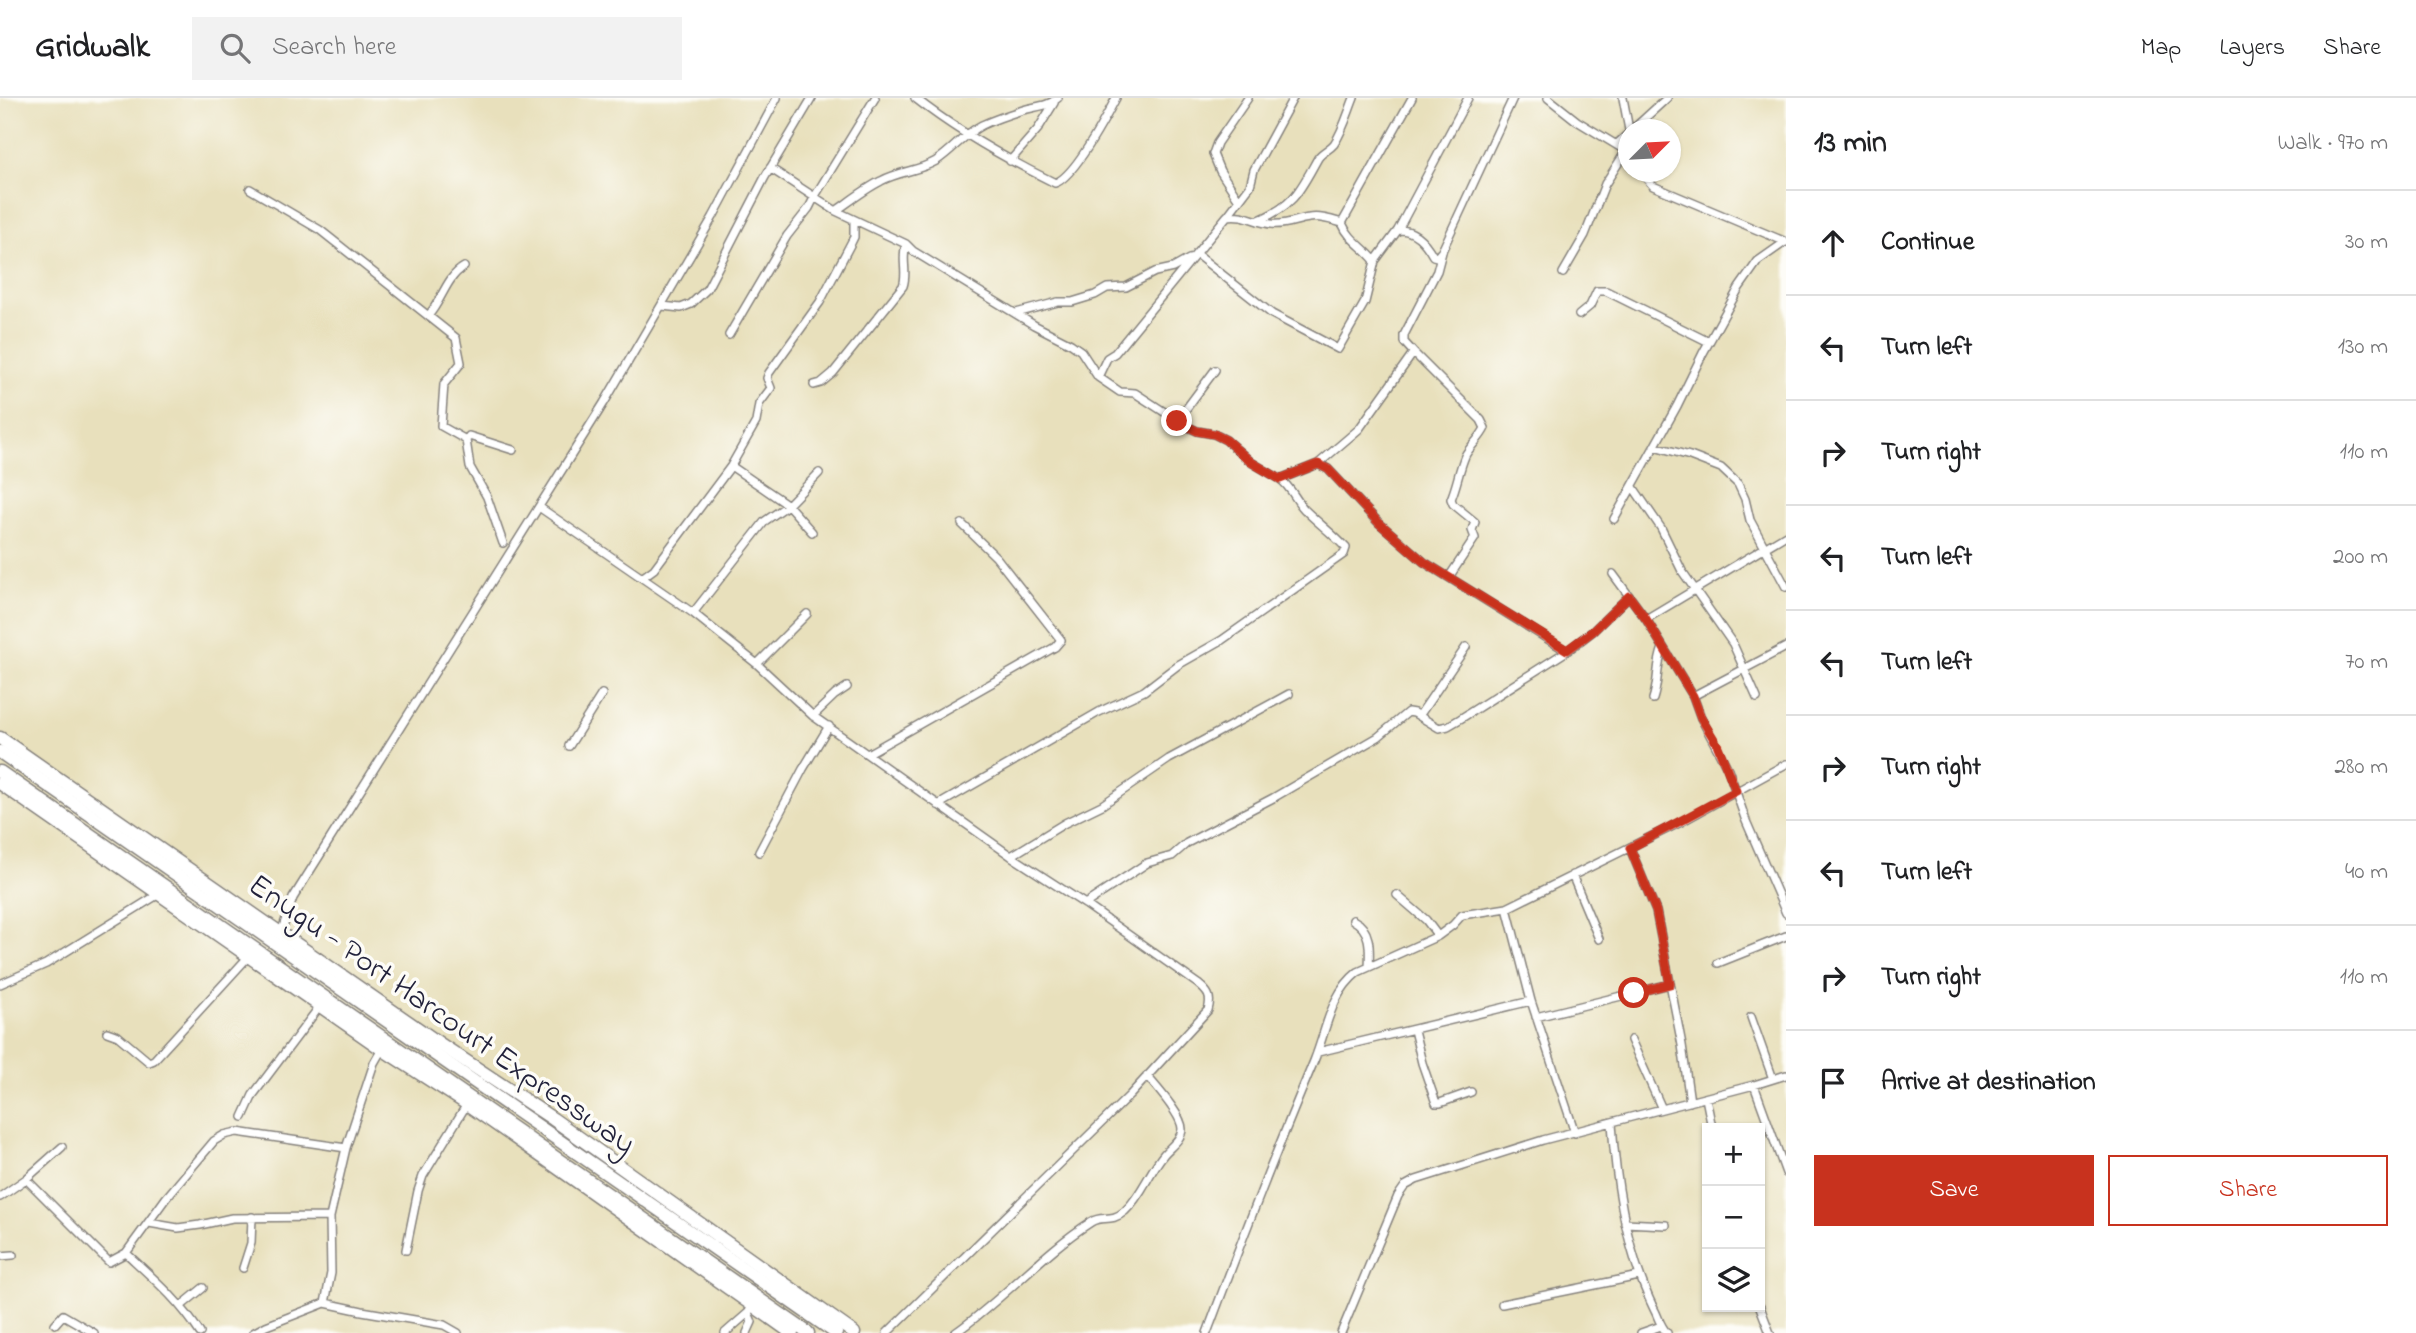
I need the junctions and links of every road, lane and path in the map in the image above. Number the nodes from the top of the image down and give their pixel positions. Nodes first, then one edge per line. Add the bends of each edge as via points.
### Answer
1 (777, 98) edge
2 (812, 98) edge
3 (875, 98) edge
4 (915, 98) edge
5 (1116, 98) edge
6 (1248, 98) edge
7 (1293, 98) edge
8 (1354, 98) edge
9 (1412, 98) edge
10 (1468, 98) edge
11 (1513, 98) edge
12 (1548, 98) edge
13 (1623, 98) edge
14 (1667, 98) edge
15 (1057, 99) edge
16 (1627, 119) edge
17 (1643, 119) edge
18 (967, 135) junction
19 (1617, 144) edge
20 (1010, 161) junction
21 (1618, 165) edge
22 (770, 168) junction
23 (1649, 182) edge
24 (250, 189) dead end
25 (814, 198) junction
26 (1239, 200) junction
27 (836, 211) junction
28 (1227, 216) junction
29 (854, 220) junction
30 (1258, 221) junction
31 (1342, 223) junction
32 (1398, 230) junction
33 (1785, 242) edge
34 (906, 244) junction
35 (1442, 251) junction
36 (1196, 254) junction
37 (1375, 261) junction
38 (464, 267) dead end
39 (1563, 273) dead end
40 (662, 306) junction
41 (1016, 313) junction
42 (1579, 315) dead end
43 (428, 316) junction
44 (729, 334) dead end
45 (1709, 342) junction
46 (1415, 354) junction
47 (1215, 370) dead end
48 (1098, 377) junction
49 (814, 385) dead end
50 (1177, 421) junction
51 (466, 440) junction
52 (1654, 446) junction
53 (513, 450) dead end
54 (1318, 464) junction
55 (731, 466) junction
56 (819, 473) dead end
57 (1291, 475) junction
58 (1280, 479) junction
59 (1289, 486) junction
60 (1633, 487) junction
61 (788, 505) junction
62 (539, 507) junction
63 (1614, 519) dead end
64 (962, 524) dead end
65 (812, 531) dead end
66 (1786, 535) edge
67 (503, 543) dead end
68 (1766, 547) junction
69 (1613, 574) dead end
70 (1449, 577) junction
71 (643, 578) junction
72 (1786, 587) edge
73 (1696, 589) junction
74 (1629, 596) junction
75 (693, 613) junction
76 (807, 614) dead end
77 (1646, 619) junction
78 (1466, 647) dead end
79 (1786, 647) edge
80 (1663, 648) junction
81 (1567, 650) junction
82 (757, 664) junction
83 (847, 687) dead end
84 (602, 694) dead end
85 (1289, 694) dead end
86 (1693, 696) junction
87 (1758, 698) dead end
88 (1653, 699) dead end
89 (813, 716) junction
90 (1419, 716) junction
91 (829, 726) junction
92 (0, 738) edge
93 (569, 746) dead end
94 (0, 752) edge
95 (869, 753) junction
96 (1786, 764) edge
97 (0, 772) edge
98 (2, 788) edge
99 (1736, 791) junction
100 (938, 805) junction
101 (1630, 848) junction
102 (759, 852) dead end
103 (1011, 856) junction
104 (1572, 874) junction
105 (159, 894) junction
106 (1397, 895) dead end
107 (1085, 904) junction
108 (1507, 908) junction
109 (1786, 913) edge
110 (1353, 920) dead end
111 (281, 933) junction
112 (1438, 936) junction
113 (1786, 936) edge
114 (1599, 939) dead end
115 (249, 956) junction
116 (1718, 963) dead end
117 (1369, 967) junction
118 (0, 984) edge
119 (1670, 984) junction
120 (1531, 1001) junction
121 (320, 1006) junction
122 (1536, 1017) junction
123 (1751, 1017) dead end
124 (1414, 1030) junction
125 (107, 1032) dead end
126 (1631, 1040) dead end
127 (382, 1049) junction
128 (1318, 1052) junction
129 (1786, 1074) edge
130 (1147, 1076) junction
131 (1773, 1079) junction
132 (1754, 1085) junction
133 (1471, 1092) dead end
134 (1706, 1098) junction
135 (1690, 1102) junction
136 (467, 1104) junction
137 (1662, 1109) junction
138 (243, 1117) dead end
139 (1612, 1123) junction
140 (1711, 1123) edge
141 (1575, 1133) junction
142 (62, 1147) dead end
143 (346, 1148) junction
144 (1786, 1173) edge
145 (26, 1179) junction
146 (0, 1197) edge
147 (252, 1217) junction
148 (330, 1217) junction
149 (149, 1223) junction
150 (1625, 1223) junction
151 (1666, 1225) dead end
152 (406, 1250) dead end
153 (126, 1253) junction
154 (13, 1255) dead end
155 (0, 1256) edge
156 (243, 1268) dead end
157 (1639, 1276) junction
158 (203, 1288) dead end
159 (325, 1303) junction
160 (1502, 1304) dead end
161 (181, 1306) junction
162 (750, 1309) junction
163 (1762, 1312) edge
164 (54, 1324) dead end
165 (266, 1326) junction
166 (1661, 1326) junction
167 (452, 1331) edge
168 (93, 1333) edge
169 (200, 1333) edge
170 (253, 1333) edge
171 (273, 1333) edge
172 (725, 1333) edge
173 (747, 1333) edge
174 (792, 1333) edge
175 (808, 1333) edge
176 (836, 1333) edge
177 (854, 1333) edge
178 (887, 1333) edge
179 (955, 1333) edge
180 (1207, 1333) edge
181 (1341, 1333) edge
182 (1641, 1333) edge
183 (1667, 1333) edge
184 (1770, 1333) edge

1 - 40 street
2 - 22 street
3 - 25 street
4 - 18 street
5 - 20 street via 1062,181 1055,183
6 - 26 street via 1213,154
7 - 26 street
8 - 30 street via 1337,139 1319,157 1294,200
9 - 31 street
10 - 32 street
11 - 35 street
12 - 19 street
13 - 16 street
14 - 17 street
15 - 18 street via 982,125
15 - 20 street
18 - 20 street
18 - 27 street via 934,162 880,181
21 - 39 street
22 - 25 street
22 - 40 street via 699,298 681,308
23 - 33 street
24 - 43 street via 320,230
25 - 27 street
25 - 44 street
26 - 28 street
27 - 29 street
28 - 30 street via 1240,214
28 - 36 street
29 - 34 street
29 - 55 street via 854,237 820,302 769,373 771,388
30 - 31 street via 1284,225 1317,218
31 - 37 street via 1351,240
32 - 35 street via 1415,234 1436,257
32 - 37 street
33 - 45 street via 1752,268
34 - 41 street
34 - 49 street via 903,286 834,373
35 - 46 street via 1437,271 1404,335 1404,342
36 - 37 street via 1272,314 1338,349 1365,302
36 - 41 street via 1126,287
36 - 48 street via 1107,358
38 - 43 street via 452,276
40 - 62 street
41 - 48 street via 1081,351
42 - 45 street via 1597,291 1606,291
43 - 51 street via 456,338 461,363 444,384 441,426
45 - 52 street
46 - 54 street via 1359,429
46 - 70 street via 1485,428 1465,455 1451,499 1475,522 1475,538
47 - 50 street
48 - 50 street via 1120,392 1135,393
50 - 58 street via 1226,440
51 - 53 street via 470,436
51 - 67 street via 470,467
52 - 60 street
52 - 68 street via 1721,468 1738,484 1750,520
54 - 57 street
54 - 70 street via 1424,562
55 - 61 street
55 - 71 street
56 - 61 street
57 - 58 street
57 - 59 street
58 - 59 street
59 - 100 street via 1306,510 1346,548 1344,554 1144,691
60 - 63 street
60 - 73 street
61 - 65 street
61 - 75 street via 765,521
62 - 71 street
62 - 111 street via 293,898
64 - 95 street via 996,556 1061,640
66 - 68 street
68 - 72 street
68 - 73 street
69 - 74 street
70 - 81 street
71 - 75 street
73 - 77 street
73 - 87 street via 1733,644
74 - 77 street
74 - 81 street
75 - 82 street
76 - 82 street
77 - 80 street
78 - 90 street
79 - 86 street
80 - 86 street
80 - 88 street
81 - 90 street via 1448,726 1439,727
82 - 89 street
83 - 89 street
84 - 93 street
85 - 103 street
86 - 99 street
89 - 91 street
90 - 107 street via 1408,712 1378,737 1172,856 1147,863
91 - 95 street
91 - 102 street
92 - 111 main road, Enugu - Port Harcourt Expressway
94 - 176 main road, Enugu - Port Harcourt Expressway
95 - 100 street
96 - 99 street
97 - 175 main road, Enugu - Port Harcourt Expressway
98 - 105 main road, Enugu - Port Harcourt Expressway
99 - 101 street
99 - 109 street
100 - 103 street
101 - 104 street
101 - 119 street via 1656,911
103 - 107 street
104 - 108 street
104 - 114 street
105 - 115 main road, Enugu - Port Harcourt Expressway
105 - 118 street via 46,964
106 - 112 street
107 - 130 street via 1209,995 1209,1010
108 - 112 street via 1462,915
108 - 120 street
110 - 117 street via 1367,933
111 - 177 main road, Enugu - Port Harcourt Expressway
112 - 117 street
113 - 116 street
115 - 121 main road, Enugu - Port Harcourt Expressway
115 - 125 street via 154,1060 149,1062
117 - 128 street via 1347,980 1340,991
119 - 122 street
119 - 135 street
120 - 122 street
120 - 124 street
121 - 127 main road, Enugu - Port Harcourt Expressway
121 - 138 street via 253,1095
122 - 141 street
123 - 131 street
124 - 128 street
124 - 133 street via 1436,1102
126 - 137 street
127 - 136 main road, Enugu - Port Harcourt Expressway
127 - 143 street
128 - 180 street
129 - 131 street
130 - 178 street
130 - 179 street via 1174,1111 1182,1131 1133,1203 1112,1219 1092,1221
131 - 132 street
132 - 134 street
132 - 144 street
134 - 135 street
134 - 140 street
135 - 137 street
136 - 152 street via 423,1176
136 - 162 main road, Enugu - Port Harcourt Expressway
137 - 139 street
139 - 141 street
139 - 150 street
141 - 181 street via 1428,1175 1405,1186
142 - 145 street
143 - 148 street
143 - 149 street via 237,1132 225,1135 214,1141
145 - 146 street
145 - 153 street via 109,1262
147 - 148 street
147 - 149 street via 178,1228
147 - 156 street via 251,1243
148 - 159 street via 331,1273
149 - 153 street
150 - 151 street
150 - 157 street
153 - 161 street
154 - 155 street
157 - 160 street
157 - 166 street
158 - 161 street
159 - 165 street
159 - 167 street via 444,1325
161 - 169 street
162 - 172 street
162 - 173 street via 752,1322
162 - 174 main road, Enugu - Port Harcourt Expressway
163 - 184 street
164 - 168 street via 63,1315
165 - 170 street
165 - 171 street
166 - 182 street
166 - 183 street

